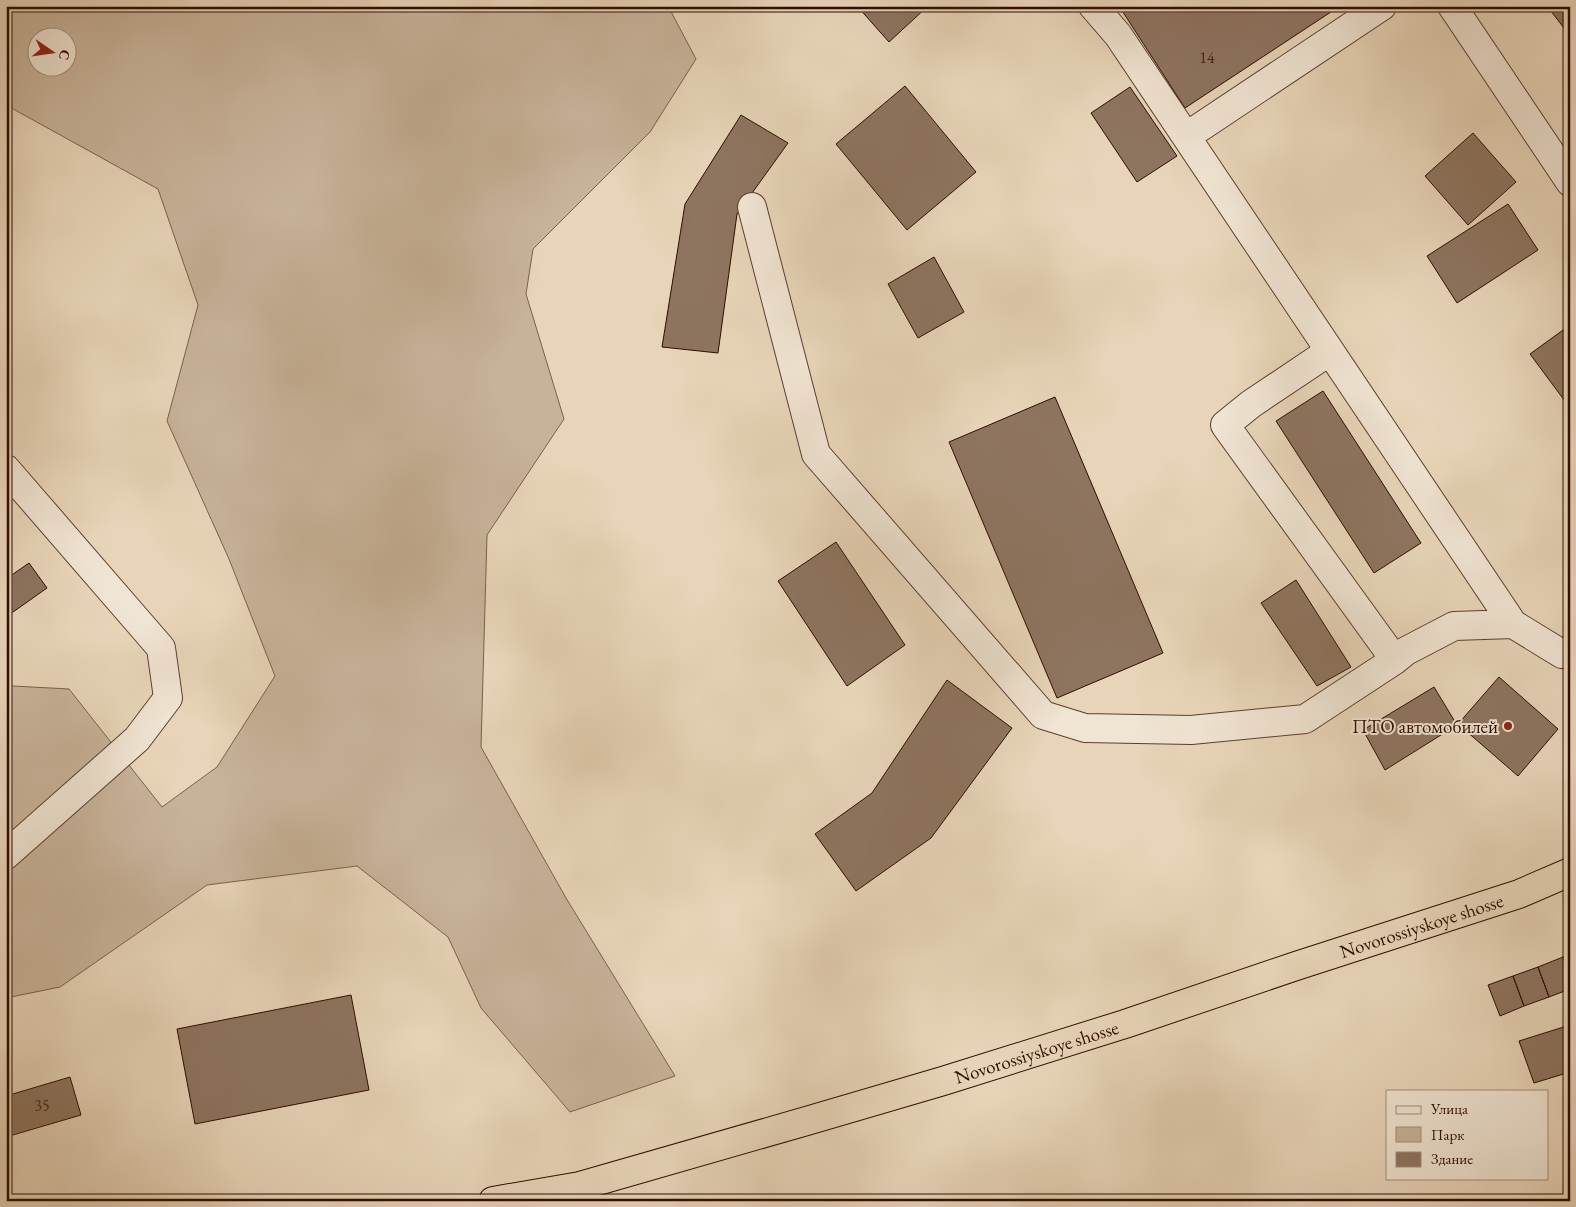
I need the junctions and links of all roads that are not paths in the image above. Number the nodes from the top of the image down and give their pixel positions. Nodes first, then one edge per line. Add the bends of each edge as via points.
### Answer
1 (1092, 6) edge
2 (1382, 6) edge
3 (1452, 6) edge
4 (1186, 136) junction
5 (1570, 182) edge
6 (752, 207) dead end
7 (1330, 351) junction
8 (6, 469) edge
9 (1513, 624) junction
10 (1570, 650) edge
11 (1394, 660) junction
12 (6, 855) edge
13 (1570, 872) edge
14 (493, 1201) edge

1 - 4 street via 1118,35
2 - 4 street
3 - 5 street
4 - 7 street
6 - 11 street via 816,454 1043,715 1086,728 1191,730 1305,719
7 - 9 street
7 - 11 street via 1225,425
8 - 12 street via 161,648 168,698 137,739
9 - 10 street via 1562,654
9 - 11 street via 1454,626
13 - 14 highway, Novorossiyskoye shosse via 1519,894 943,1081 580,1186

